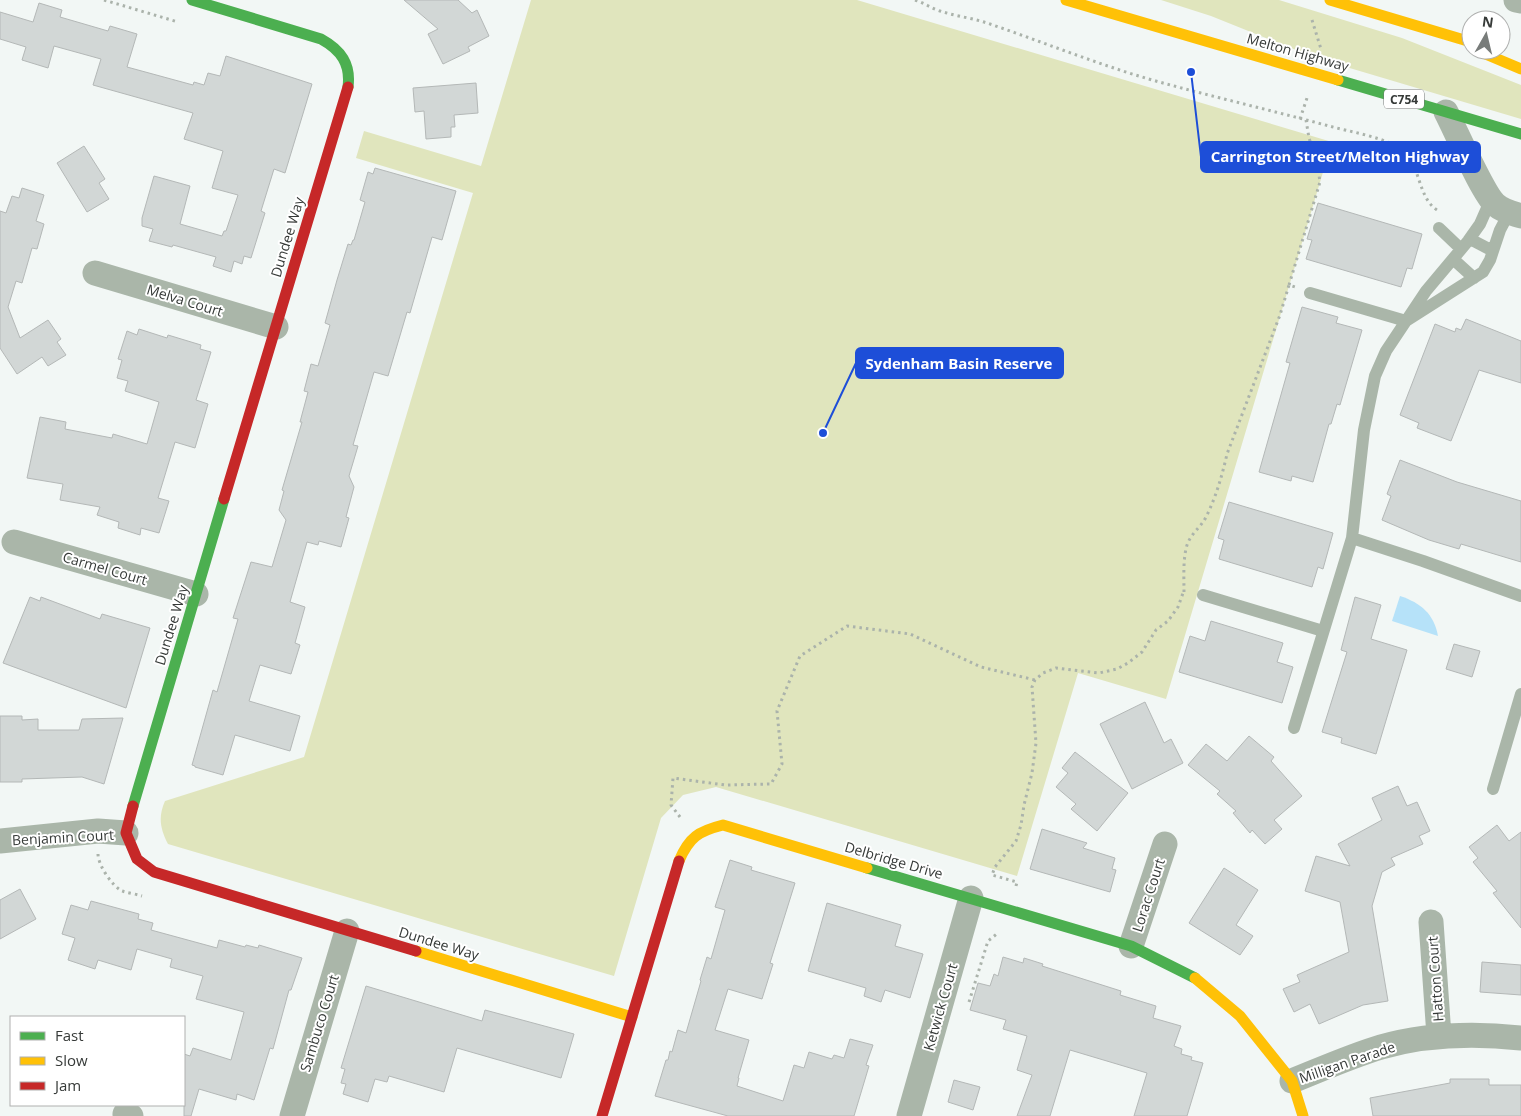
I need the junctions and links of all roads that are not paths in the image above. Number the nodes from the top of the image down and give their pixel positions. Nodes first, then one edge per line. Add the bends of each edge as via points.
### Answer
1 (192, 0) edge
2 (1066, 0) edge
3 (1330, 0) edge
4 (1516, 0) edge
5 (1521, 2) edge
6 (1425, 29) junction
7 (1218, 32) dead end
8 (1461, 39) edge
9 (1461, 44) edge
10 (1500, 60) edge
11 (1287, 65) junction
12 (1521, 69) edge
13 (1446, 112) junction
14 (1521, 134) edge
15 (1507, 209) edge
16 (1439, 228) dead end
17 (1470, 239) junction
18 (1492, 251) junction
19 (1457, 254) junction
20 (95, 273) dead end
21 (1474, 278) junction
22 (1310, 293) road end
23 (1406, 321) junction
24 (276, 327) junction
25 (1352, 538) junction
26 (14, 542) dead end
27 (196, 594) junction
28 (1203, 595) road end
29 (1521, 596) edge
30 (1323, 631) junction
31 (1521, 694) edge
32 (1294, 728) dead end
33 (1493, 789) dead end
34 (126, 834) junction
35 (0, 841) edge
36 (1165, 844) dead end
37 (968, 909) junction
38 (1431, 922) dead end
39 (347, 931) junction
40 (1131, 946) junction
41 (632, 1017) junction
42 (1439, 1036) junction
43 (1521, 1038) edge
44 (1292, 1081) junction
45 (292, 1116) edge
46 (602, 1116) edge
47 (909, 1116) edge
48 (1302, 1116) edge

1 - 24 main road, Dundee Way via 321,39 336,46 348,68 348,86
2 - 11 main road, Melton Highway / C754
3 - 6 main road
4 - 5 street
6 - 8 main road
6 - 9 main road
7 - 11 main road
10 - 12 main road
11 - 13 main road, Melton Highway / C754
13 - 14 main road, Melton Highway / C754
13 - 15 street
15 - 17 lane via 1480,224
15 - 18 lane
16 - 19 lane
17 - 18 lane
17 - 19 lane
18 - 21 lane via 1483,272
19 - 21 lane
19 - 23 lane via 1437,276
20 - 24 street, Melva Court
21 - 23 lane
22 - 23 lane
23 - 25 lane via 1386,351 1375,376 1364,430
24 - 27 main road, Dundee Way
25 - 29 lane
25 - 30 lane
26 - 27 street, Carmel Court
27 - 34 main road, Dundee Way
28 - 30 lane
30 - 32 lane
31 - 33 lane
34 - 35 street, Benjamin Court via 98,832
34 - 39 main road, Dundee Way via 137,859 154,872
36 - 40 street, Lorac Court
37 - 40 main road, Delbridge Drive via 1006,908
37 - 41 main road, Delbridge Drive via 723,825 706,829 694,835 678,864
37 - 47 street, Ketwick Court
38 - 42 street, Hatton Court
39 - 41 main road, Dundee Way
39 - 45 street, Sambuco Court
40 - 44 main road, Delbridge Drive via 1197,980 1240,1016
41 - 46 main road
42 - 43 street, Milligan Parade via 1484,1034
42 - 44 street, Milligan Parade via 1381,1047
44 - 48 main road, Delbridge Drive

